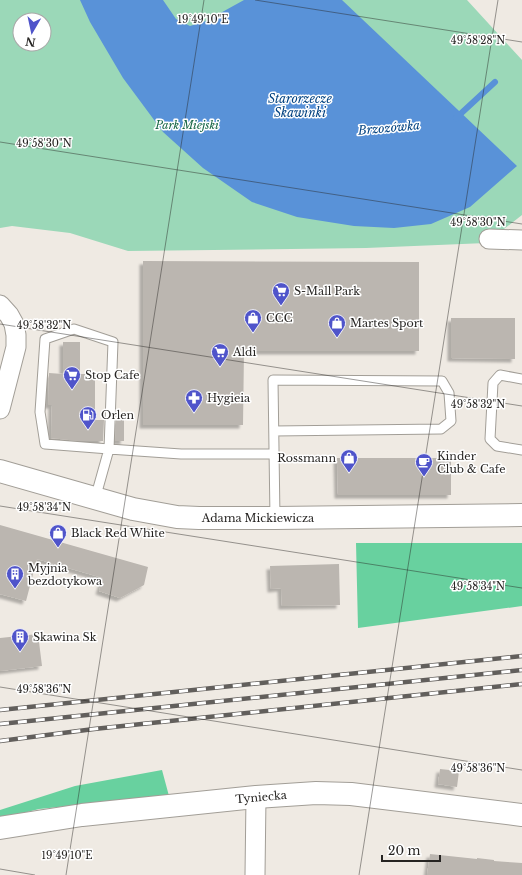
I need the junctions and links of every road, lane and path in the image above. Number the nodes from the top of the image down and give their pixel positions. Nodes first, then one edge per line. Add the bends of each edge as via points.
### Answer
1 (489, 239) dead end
2 (522, 240) edge
3 (0, 305) edge
4 (522, 379) edge
5 (0, 408) edge
6 (274, 431) junction
7 (109, 449) junction
8 (522, 450) edge
9 (273, 454) junction
10 (0, 471) edge
11 (95, 499) junction
12 (522, 515) edge
13 (274, 518) junction
14 (256, 797) junction
15 (522, 815) edge
16 (0, 828) edge
17 (255, 875) edge

1 - 2 street
3 - 5 street via 14,324 16,335 16,347
4 - 8 lane via 500,375 494,383 490,439 497,446
6 - 6 lane via 273,380 442,381 449,393 450,421 441,429
6 - 9 lane
7 - 7 lane via 113,342 74,329 46,339 40,412 45,444
7 - 9 lane via 181,454
7 - 11 lane
9 - 13 lane
10 - 11 main road, Adama Mickiewicza
11 - 13 main road, Adama Mickiewicza via 177,517
12 - 13 main road, Adama Mickiewicza
14 - 15 main road, Tyniecka via 316,793 351,794
14 - 16 main road, Tyniecka via 82,815
14 - 17 street

